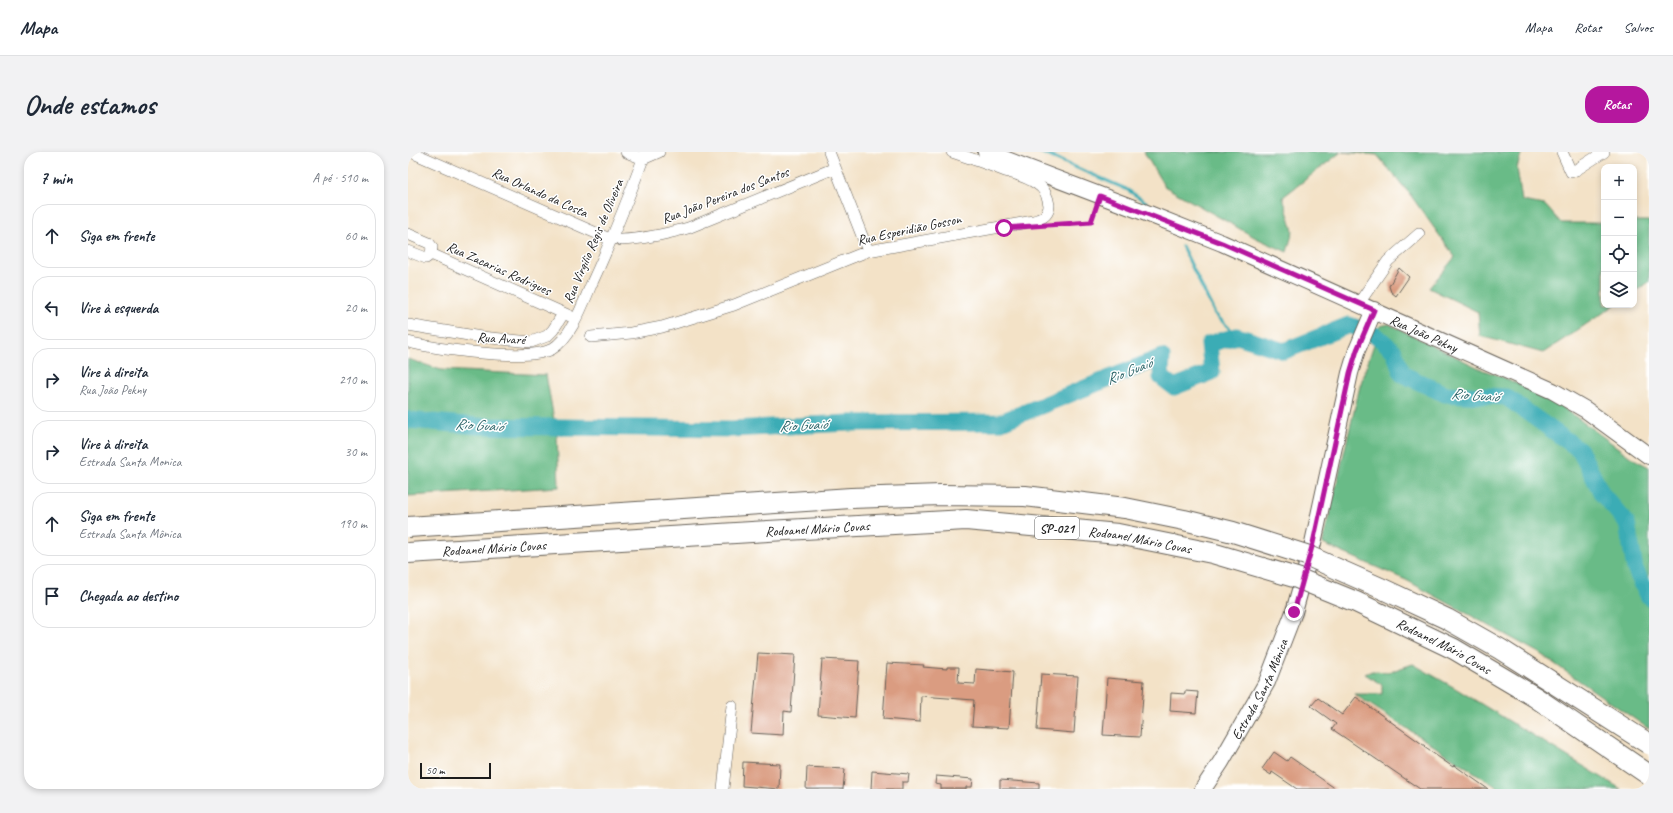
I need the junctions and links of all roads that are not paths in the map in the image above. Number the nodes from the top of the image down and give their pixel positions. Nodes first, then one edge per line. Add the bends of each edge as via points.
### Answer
1 (411, 152) edge
2 (626, 152) edge
3 (659, 152) edge
4 (829, 152) edge
5 (952, 152) edge
6 (986, 152) edge
7 (1562, 152) edge
8 (1604, 152) edge
9 (644, 156) edge
10 (835, 168) junction
11 (408, 234) edge
12 (1419, 234) dead end
13 (617, 240) junction
14 (408, 251) edge
15 (868, 251) junction
16 (431, 254) junction
17 (1359, 303) junction
18 (563, 314) junction
19 (1372, 315) junction
20 (576, 318) junction
21 (408, 325) edge
22 (591, 337) dead end
23 (408, 342) edge
24 (1649, 456) edge
25 (408, 527) edge
26 (408, 553) edge
27 (732, 706) dead end
28 (1649, 744) edge
29 (1649, 775) edge
30 (723, 789) edge
31 (1203, 789) edge

1 - 13 street, Rua Orlando da Costa
2 - 9 street
3 - 9 street
4 - 10 street
5 - 15 street, Rua Esperidião Gosson via 1037,183 1047,197 1047,214 1034,221
6 - 17 main road, Rua João Pekny via 1222,243
7 - 8 street via 1571,172
9 - 13 street, Rua Virgilio Regis de Oliveira
10 - 13 street, Rua João Pereira dos Santos via 688,228 642,239
10 - 15 street
11 - 16 street via 429,243 432,247
12 - 17 street via 1388,261
13 - 20 street, Rua Virgilio Regis de Oliveira
14 - 16 street via 423,258
15 - 22 street, Rua Esperidião Gosson via 734,305 662,327
16 - 18 street, Rua Zacarias Rodrigues
17 - 19 main road, Rua João Pekny
18 - 20 street, Rua Zacarias Rodrigues
18 - 21 street via 547,336 531,342
19 - 24 main road, Rua João Pekny via 1553,391 1586,410
19 - 31 main road, Estrada Santa Mônica via 1348,380 1313,543 1294,612 1267,682
20 - 23 street, Rua Avaré via 564,338 553,349 533,355 462,351
25 - 28 highway, Rodoanel Mário Covas / SP-021, bridge via 851,498 941,495 1025,496 1125,508 1233,532 1306,555 1385,590 1447,619 1500,649
26 - 29 highway, Rodoanel Mário Covas / SP-021, bridge via 966,520 1118,534 1212,553 1297,578 1356,602 1454,649 1535,697
27 - 30 street

